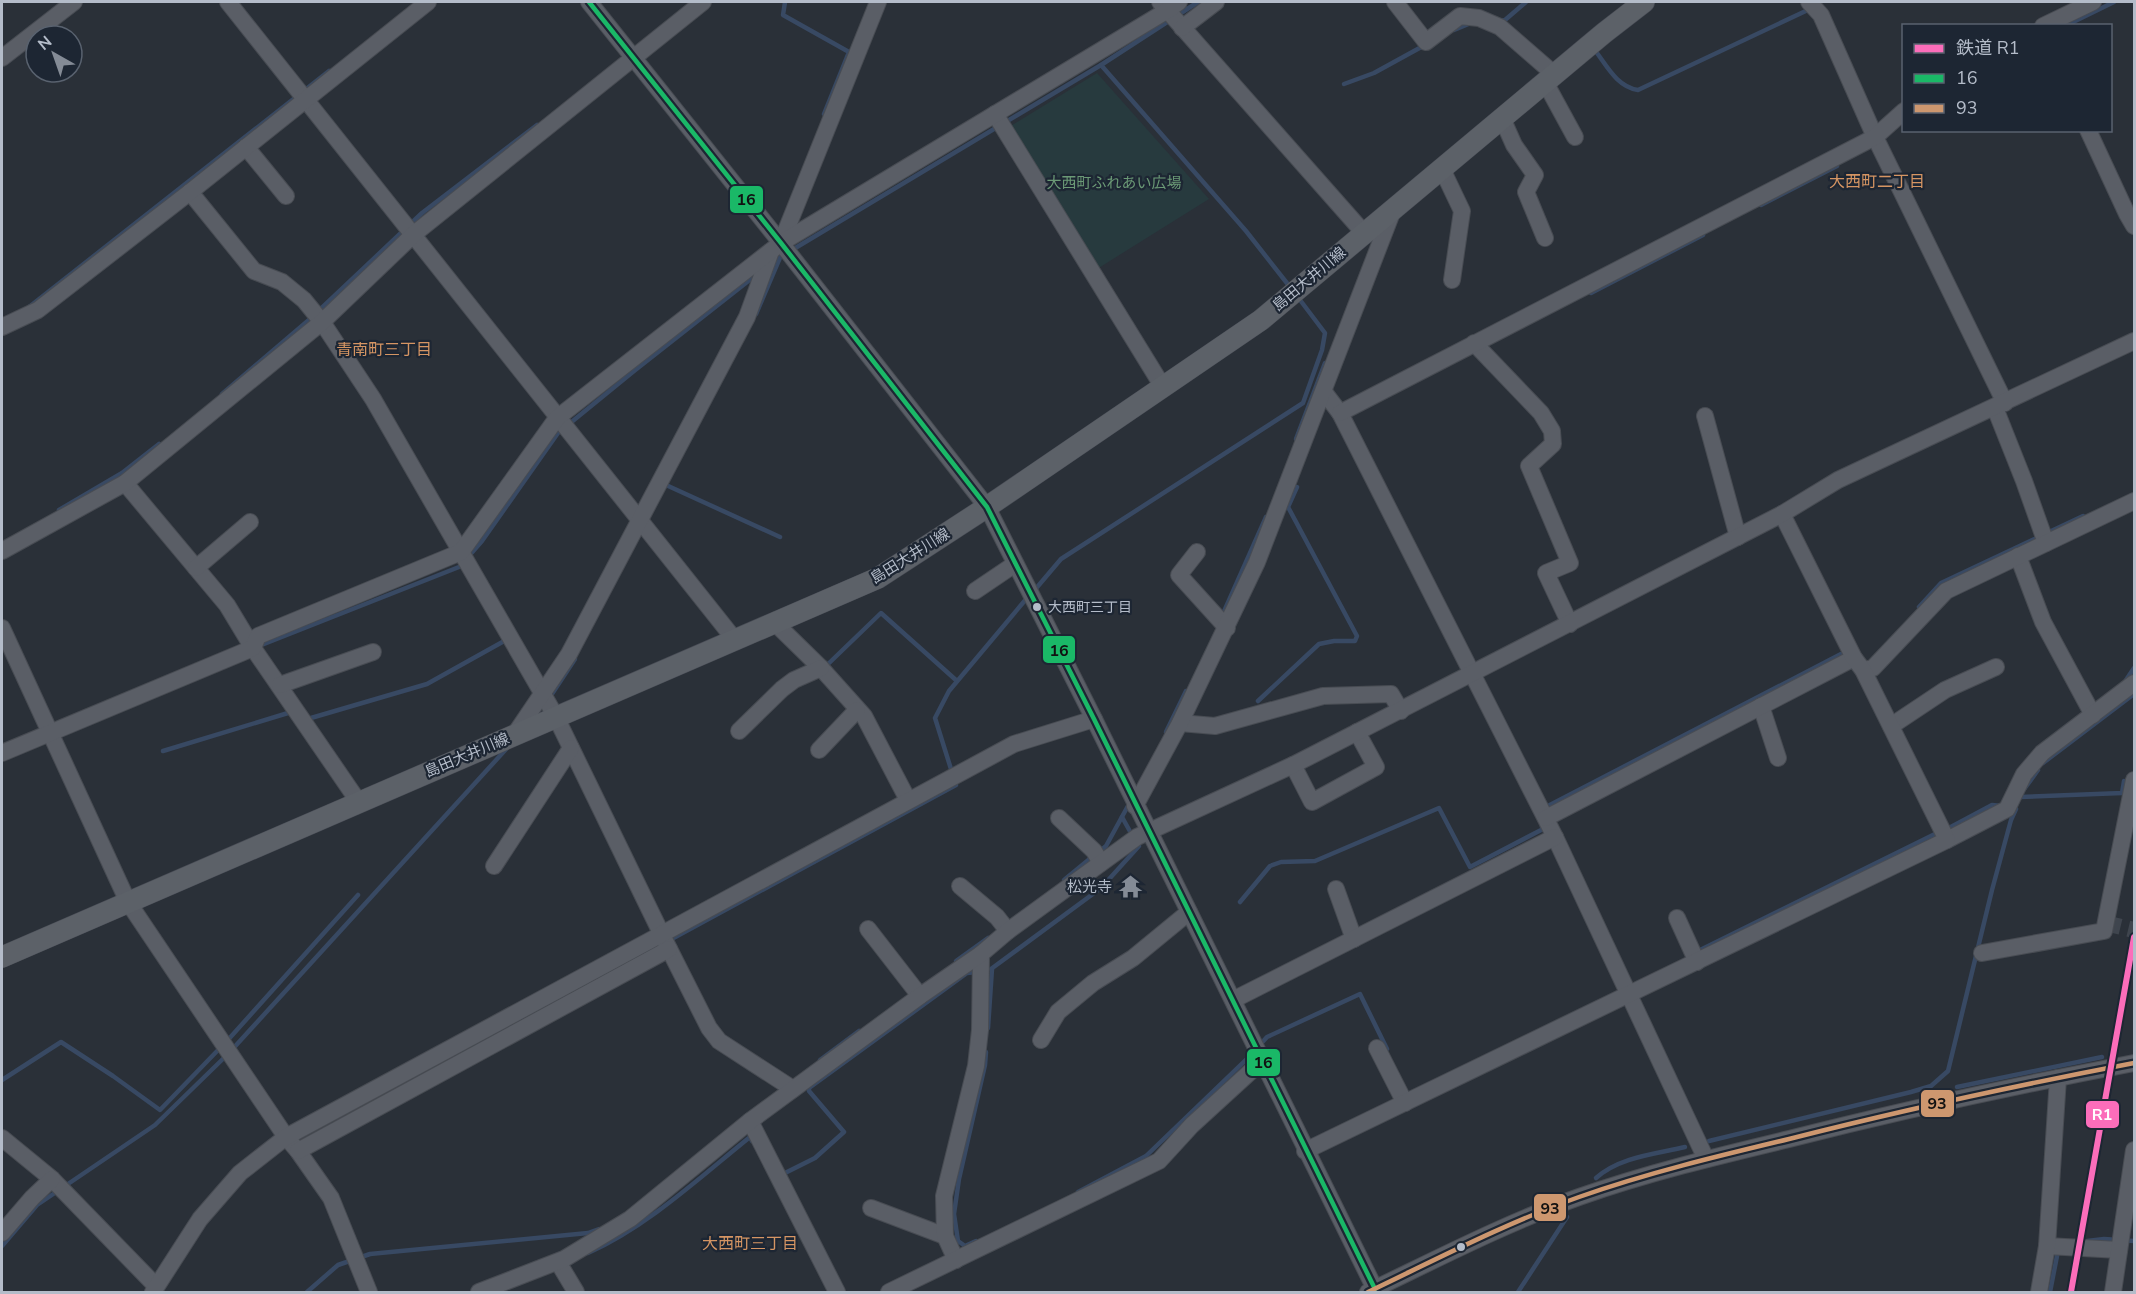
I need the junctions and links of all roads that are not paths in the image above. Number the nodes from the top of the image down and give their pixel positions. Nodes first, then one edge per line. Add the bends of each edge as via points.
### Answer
1 (74, 2) edge
2 (228, 2) edge
3 (428, 2) edge
4 (589, 2) edge
5 (703, 2) edge
6 (878, 2) edge
7 (1216, 2) edge
8 (1395, 2) edge
9 (1644, 2) edge
10 (1809, 2) edge
11 (2086, 3) edge
12 (1169, 4) edge
13 (2052, 24) edge
14 (1182, 28) junction
15 (632, 57) junction
16 (2, 58) edge
17 (1550, 78) junction
18 (304, 99) junction
19 (1902, 113) edge
20 (995, 114) junction
21 (1502, 118) junction
22 (2089, 132) edge
23 (1875, 136) junction
24 (1575, 137) dead end
25 (246, 147) junction
26 (1442, 169) junction
27 (190, 192) junction
28 (286, 196) dead end
29 (1393, 209) junction
30 (2134, 226) edge
31 (1364, 233) junction
32 (414, 234) junction
33 (1545, 238) dead end
34 (776, 247) junction
35 (1452, 280) dead end
36 (322, 322) junction
37 (2, 327) edge
38 (2134, 341) edge
39 (1474, 343) junction
40 (1163, 387) junction
41 (1324, 392) junction
42 (2000, 405) junction
43 (1340, 413) junction
44 (1705, 416) dead end
45 (557, 418) junction
46 (124, 483) junction
47 (2134, 501) edge
48 (987, 507) junction
49 (1782, 514) junction
50 (639, 520) junction
51 (250, 522) dead end
52 (1738, 537) junction
53 (2046, 543) junction
54 (2, 551) edge
55 (461, 552) junction
56 (1197, 552) dead end
57 (2018, 556) junction
58 (1015, 564) junction
59 (196, 568) junction
60 (975, 591) dead end
61 (775, 623) junction
62 (1570, 624) junction
63 (2, 628) edge
64 (1227, 628) junction
65 (735, 640) junction
66 (253, 648) junction
67 (373, 652) dead end
68 (1858, 664) junction
69 (1996, 667) dead end
70 (821, 668) junction
71 (1472, 674) junction
72 (2134, 683) edge
73 (280, 685) junction
74 (543, 695) junction
75 (1761, 706) junction
76 (857, 710) junction
77 (1401, 711) junction
78 (2093, 715) junction
79 (556, 717) junction
80 (1094, 719) junction
81 (1180, 723) junction
82 (1891, 726) junction
83 (740, 731) dead end
84 (1357, 732) junction
85 (48, 733) junction
86 (515, 734) junction
87 (571, 748) junction
88 (819, 750) dead end
89 (2, 753) edge
90 (1778, 758) dead end
91 (1293, 765) junction
92 (2134, 780) edge
93 (908, 800) junction
94 (358, 801) junction
95 (1135, 806) junction
96 (1059, 818) dead end
97 (1546, 818) junction
98 (1149, 832) junction
99 (1555, 837) junction
100 (1947, 840) junction
101 (1101, 863) junction
102 (494, 866) dead end
103 (960, 886) dead end
104 (1336, 889) dead end
105 (128, 902) junction
106 (1189, 912) junction
107 (1677, 918) dead end
108 (868, 929) dead end
109 (1008, 932) junction
110 (661, 933) junction
111 (1354, 939) junction
112 (669, 950) junction
113 (1982, 953) dead end
114 (981, 954) junction
115 (2, 957) edge
116 (1697, 962) junction
117 (1630, 994) junction
118 (920, 996) junction
119 (1233, 1000) junction
120 (1041, 1040) dead end
121 (1377, 1048) dead end
122 (1262, 1061) junction
123 (2134, 1063) edge
124 (2058, 1078) junction
125 (794, 1089) junction
126 (1405, 1103) junction
127 (750, 1121) junction
128 (286, 1137) junction
129 (2, 1138) edge
130 (2134, 1150) edge
131 (298, 1151) junction
132 (1305, 1151) junction
133 (1706, 1159) junction
134 (51, 1179) junction
135 (871, 1208) dead end
136 (2, 1233) edge
137 (945, 1236) junction
138 (2047, 1246) junction
139 (2119, 1250) junction
140 (956, 1260) junction
141 (558, 1262) junction
142 (154, 1289) edge
143 (1371, 1291) edge
144 (479, 1292) edge
145 (369, 1293) edge
146 (576, 1293) edge
147 (837, 1293) edge
148 (889, 1293) edge
149 (2039, 1293) edge
150 (2113, 1293) edge

1 - 16 street
2 - 18 street
3 - 18 street
4 - 15 street
5 - 15 street
6 - 34 street
7 - 14 street
8 - 17 street via 1426,42 1460,16 1479,18 1500,27
9 - 17 main road, 島田大井川線
10 - 23 street via 1821,15
11 - 13 street
12 - 14 street
12 - 20 street
14 - 31 street
15 - 32 street
15 - 34 street
17 - 21 main road, 島田大井川線
17 - 24 street
18 - 25 street
18 - 32 street
19 - 23 street
20 - 34 street
20 - 40 street
21 - 26 main road, 島田大井川線
21 - 33 street via 1514,145 1535,175 1526,192
22 - 30 street
23 - 39 street
23 - 42 street
25 - 27 street
25 - 28 street
26 - 29 main road, 島田大井川線
26 - 35 street via 1462,212
27 - 36 street via 254,271 282,282
27 - 37 street via 38,310
29 - 31 main road, 島田大井川線
29 - 41 street
31 - 40 main road, 島田大井川線 via 1261,320
32 - 36 street
32 - 45 street
34 - 45 street
34 - 48 street
34 - 50 street via 747,317
36 - 46 street
36 - 55 street via 374,399
38 - 42 street
39 - 43 street
39 - 62 street via 1541,412 1552,431 1553,444 1528,465 1570,563 1546,573
40 - 48 main road, 島田大井川線
41 - 43 street
41 - 64 street
42 - 49 street via 1838,480
42 - 53 street
43 - 71 street
44 - 52 street
45 - 50 street
45 - 55 street
46 - 54 street
46 - 59 street
47 - 53 street
48 - 58 street
48 - 61 main road, 島田大井川線 via 878,578
49 - 52 street
49 - 68 street
50 - 65 street
50 - 74 street via 569,654
51 - 59 street
52 - 62 street
53 - 57 street
55 - 66 street via 258,636
55 - 74 street
56 - 64 street via 1179,575
57 - 68 street via 1946,591 1873,668
57 - 78 street via 2043,622
58 - 60 street
58 - 80 street
59 - 66 street via 227,605
61 - 65 main road, 島田大井川線
61 - 70 street
62 - 71 street
63 - 85 street
64 - 81 street
65 - 79 main road, 島田大井川線
66 - 73 street
66 - 85 street
67 - 73 street
68 - 75 street
68 - 82 street
69 - 82 street via 1946,690
70 - 76 street
70 - 83 street via 782,689
71 - 77 street
71 - 97 street
72 - 78 street
73 - 94 street
74 - 79 street
74 - 86 street
75 - 90 street
75 - 97 street
76 - 88 street
76 - 93 street via 864,716
77 - 81 street via 1391,694 1323,696 1215,726
77 - 84 street
78 - 100 street via 2042,753 2024,774 2007,809
79 - 86 main road, 島田大井川線
79 - 87 street
80 - 93 street via 1014,744
80 - 95 street
81 - 95 street
82 - 100 street
84 - 91 street
84 - 91 street via 1376,767 1312,802
85 - 89 street
85 - 105 street
86 - 94 main road, 島田大井川線
87 - 102 street
87 - 110 street
91 - 98 street
92 - 113 street via 2104,931
93 - 110 street
94 - 105 main road, 島田大井川線
95 - 98 street
96 - 101 street via 1094,851
97 - 99 street
98 - 101 street
98 - 106 street
99 - 111 street
99 - 117 street
100 - 116 street
101 - 109 street
103 - 109 street via 997,917
104 - 111 street
105 - 115 main road, 島田大井川線
105 - 128 street
106 - 119 street
106 - 120 street via 1058,1012
107 - 116 street
108 - 118 street
109 - 114 street
110 - 112 street
110 - 128 street
111 - 119 street
112 - 125 street via 719,1041
112 - 131 street
114 - 118 street
114 - 137 street via 981,1030 944,1196
116 - 117 street
117 - 126 street
117 - 133 street
118 - 125 street
119 - 122 street
121 - 126 street
122 - 132 street
122 - 140 street via 1159,1161
123 - 124 street
124 - 133 street
124 - 138 street
125 - 127 street
126 - 132 street
127 - 141 street via 630,1219
127 - 147 street
128 - 131 street
128 - 142 street via 240,1173 207,1211
129 - 134 street
130 - 139 street
131 - 145 street via 331,1198
132 - 143 street
133 - 143 street via 1530,1216
134 - 136 street
134 - 142 street
135 - 137 street
137 - 140 street
138 - 139 street
138 - 149 street
139 - 150 street
140 - 148 street
141 - 144 street
141 - 146 street

